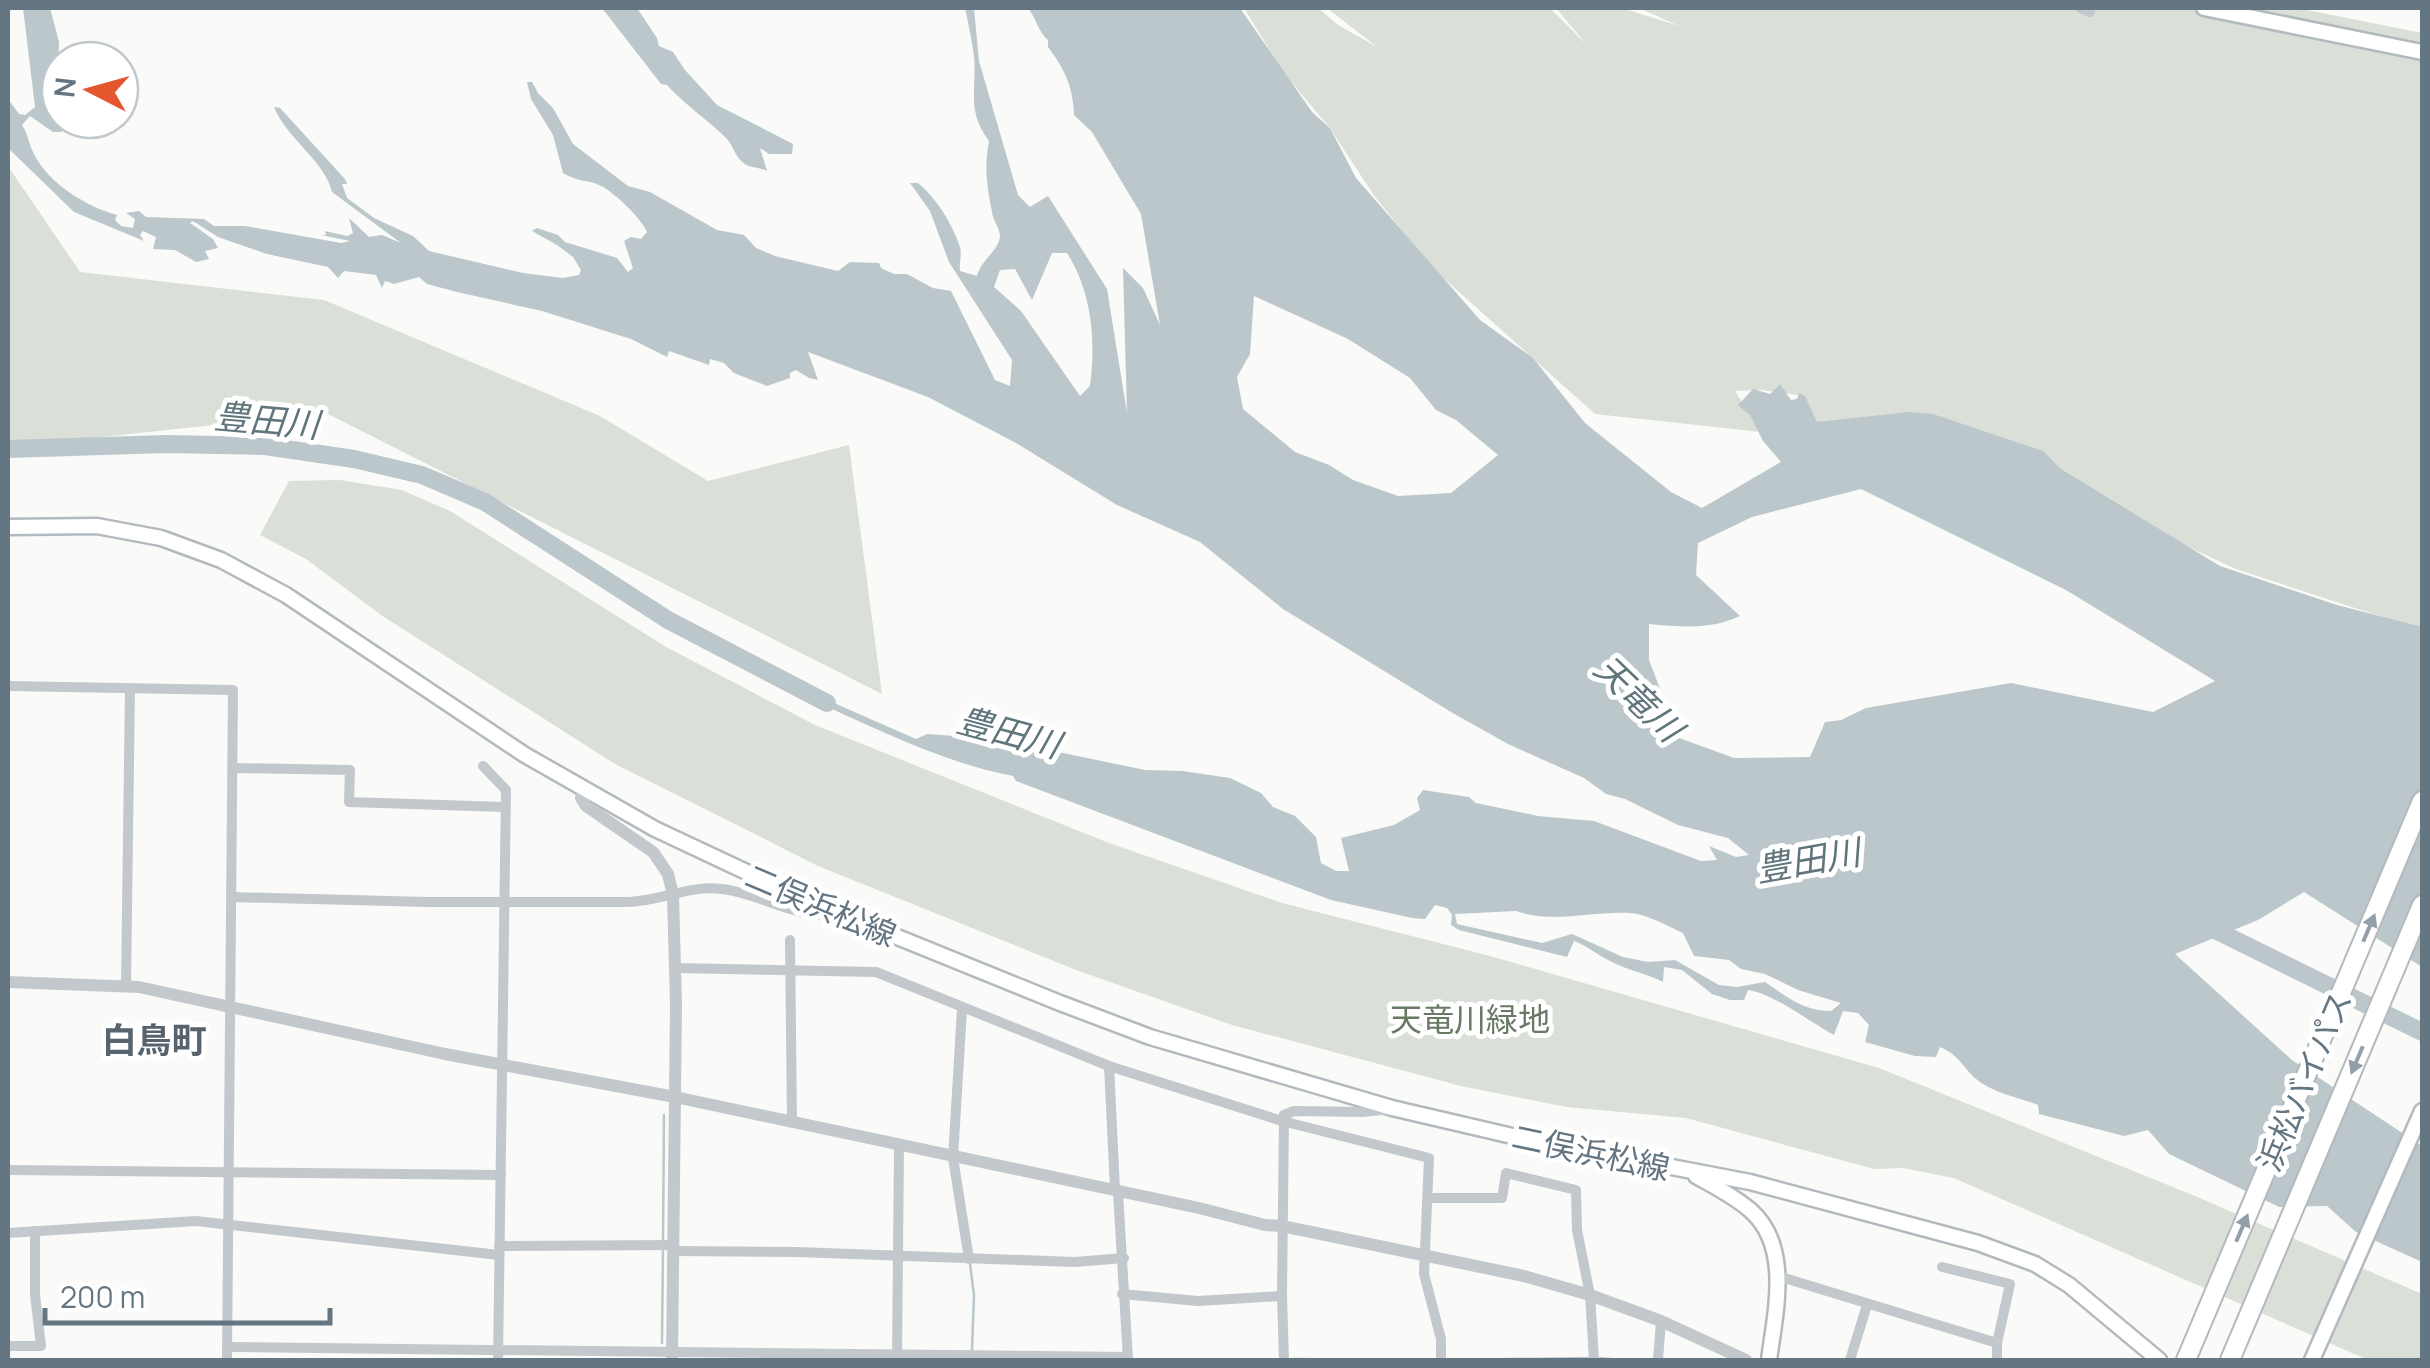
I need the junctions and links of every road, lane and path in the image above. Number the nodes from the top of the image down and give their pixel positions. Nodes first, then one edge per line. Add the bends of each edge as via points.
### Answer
1 (2204, 8) edge
2 (2422, 52) edge
3 (8, 527) edge
4 (8, 686) edge
5 (130, 688) junction
6 (483, 766) dead end
7 (232, 768) junction
8 (585, 790) junction
9 (2422, 801) edge
10 (504, 807) junction
11 (673, 895) junction
12 (232, 896) junction
13 (502, 902) junction
14 (2422, 905) edge
15 (838, 913) junction
16 (790, 940) dead end
17 (675, 968) junction
18 (790, 970) junction
19 (8, 982) edge
20 (126, 985) junction
21 (230, 1007) junction
22 (962, 1009) junction
23 (501, 1065) junction
24 (1109, 1066) junction
25 (675, 1097) junction
26 (1392, 1108) junction
27 (2422, 1111) edge
28 (1282, 1121) junction
29 (792, 1124) junction
30 (898, 1147) junction
31 (953, 1158) junction
32 (8, 1170) edge
33 (229, 1171) junction
34 (1691, 1173) junction
35 (501, 1175) junction
36 (1118, 1192) junction
37 (1428, 1198) junction
38 (229, 1224) junction
39 (1282, 1226) junction
40 (35, 1231) junction
41 (8, 1233) edge
42 (668, 1247) junction
43 (499, 1250) junction
44 (1425, 1255) junction
45 (898, 1256) junction
46 (1124, 1258) junction
47 (969, 1260) junction
48 (1942, 1268) dead end
49 (1778, 1276) junction
50 (1122, 1294) junction
51 (1590, 1295) junction
52 (1282, 1296) junction
53 (1867, 1305) junction
54 (1660, 1321) junction
55 (1997, 1343) junction
56 (8, 1346) edge
57 (227, 1347) junction
58 (499, 1355) edge
59 (672, 1356) edge
60 (897, 1357) edge
61 (1441, 1358) edge
62 (1128, 1359) edge
63 (227, 1360) edge
64 (1284, 1360) edge
65 (1594, 1360) edge
66 (1658, 1360) edge
67 (1746, 1360) edge
68 (1770, 1360) edge
69 (1850, 1360) edge
70 (1997, 1360) edge
71 (2160, 1360) edge
72 (2185, 1360) edge
73 (2232, 1360) edge
74 (2312, 1360) edge

1 - 2 main road
3 - 8 main road, 二俣浜松線 via 96,526 161,538 220,560 286,594
4 - 5 street
5 - 7 street via 233,690
5 - 20 street
6 - 10 street via 506,790
7 - 10 street via 350,770 349,802
7 - 12 street
8 - 11 street via 586,806 653,852
8 - 15 main road, 二俣浜松線
72 -> 9 highway, 浜松バイパス
10 - 13 street
11 - 13 street via 654,902
11 - 15 street via 727,889 810,914
11 - 17 street
12 - 13 street
12 - 21 street
13 - 23 street
14 -> 73 highway, 浜松バイパス
15 - 26 main road, 二俣浜松線 via 1150,1036
16 - 18 street
17 - 18 street
17 - 25 street
18 - 22 street via 876,972
18 - 29 street
19 - 20 street
20 - 21 street
21 - 23 street
21 - 33 street
22 - 24 street
22 - 31 street
23 - 25 street
23 - 35 street
24 - 28 street
24 - 36 street
25 - 29 street
25 - 42 street
26 - 28 street via 1294,1111
26 - 34 main road, 二俣浜松線
27 - 74 main road
28 - 37 street via 1429,1158
28 - 39 street
29 - 30 street
30 - 31 street
30 - 45 street
31 - 36 street
31 - 47 street
32 - 33 street
33 - 35 street
33 - 38 street
34 - 49 main road, 二俣浜松線 via 1753,1212 1767,1233
34 - 71 main road, 二俣浜松線 via 1750,1182 1978,1242 2035,1264
35 - 43 street
36 - 39 street
36 - 46 street
37 - 44 street
37 - 51 street via 1502,1198 1506,1173 1576,1190
38 - 40 street via 196,1220
38 - 43 street
38 - 57 street
39 - 44 street
39 - 52 street
40 - 41 street
40 - 56 street via 40,1346
42 - 43 street
42 - 45 street
42 - 59 street
43 - 58 street
44 - 51 street
44 - 61 street
45 - 47 street
45 - 60 street
46 - 47 street
46 - 50 street
48 - 55 street via 2010,1284
49 - 53 street
49 - 68 main road, 二俣浜松線
50 - 52 street via 1198,1300
50 - 62 street
51 - 54 street
51 - 65 street
52 - 64 street
53 - 55 street
53 - 69 street
54 - 66 street
54 - 67 street
55 - 70 street
57 - 58 street
57 - 63 street
58 - 59 street
59 - 60 street
60 - 62 street

